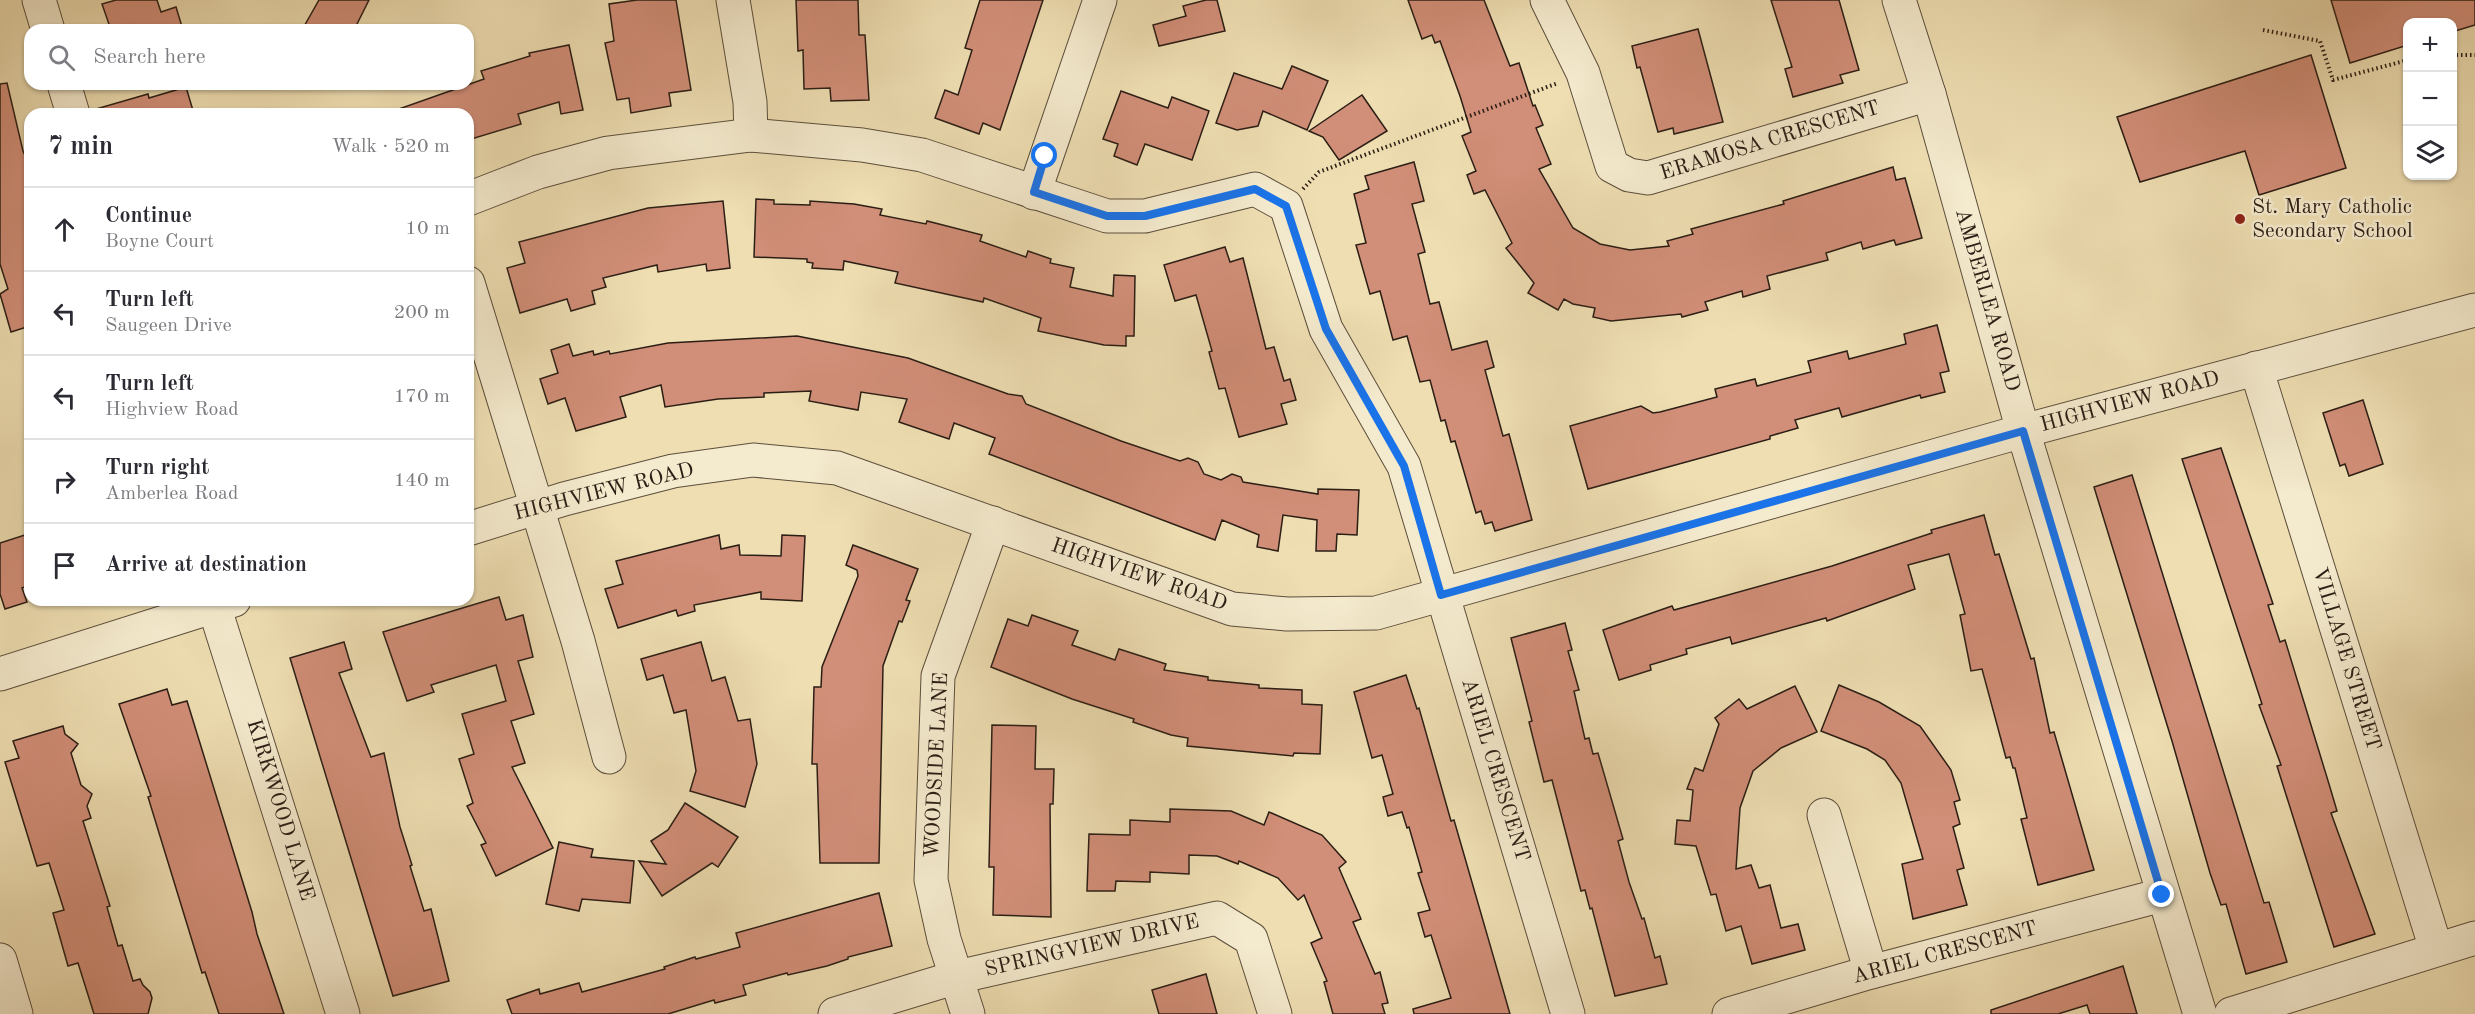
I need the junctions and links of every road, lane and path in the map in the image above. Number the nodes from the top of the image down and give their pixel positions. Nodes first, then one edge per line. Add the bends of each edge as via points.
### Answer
1 (39, 0) edge
2 (733, 0) edge
3 (1100, 0) edge
4 (1547, 0) edge
5 (1899, 0) edge
6 (46, 24) edge
7 (2263, 30) dead end
8 (2457, 55) edge
9 (2475, 55) edge
10 (2403, 61) edge
11 (1583, 73) junction
12 (66, 90) edge
13 (1929, 94) junction
14 (72, 108) edge
15 (751, 135) junction
16 (1034, 192) junction
17 (474, 198) edge
18 (1286, 206) junction
19 (474, 303) edge
20 (2475, 310) edge
21 (2256, 368) junction
22 (2023, 431) junction
23 (537, 508) junction
24 (993, 523) junction
25 (474, 527) edge
26 (1441, 595) junction
27 (215, 606) edge
28 (225, 606) edge
29 (0, 674) edge
30 (609, 757) dead end
31 (1824, 815) dead end
32 (2162, 895) junction
33 (2475, 938) edge
34 (2436, 949) junction
35 (0, 960) edge
36 (1871, 972) junction
37 (957, 977) junction
38 (16, 1014) edge
39 (343, 1014) edge
40 (835, 1014) edge
41 (968, 1014) edge
42 (1275, 1014) edge
43 (1568, 1014) edge
44 (1729, 1014) edge
45 (2200, 1014) edge
46 (2231, 1014) edge

1 - 6 street
2 - 15 street via 750,102
3 - 16 street
4 - 11 street, ERAMOSA CRESCENT
5 - 13 street, AMBERLEA ROAD
7 - 10 path via 2320,40 2333,80
8 - 9 path
11 - 13 street, ERAMOSA CRESCENT via 1612,166 1629,175 1648,178
11 - 18 path via 1319,172
12 - 14 street
13 - 22 street, AMBERLEA ROAD
15 - 16 street via 922,155
15 - 17 street via 608,153 538,172
16 - 18 street via 1107,216 1145,216 1255,189
18 - 26 street, ARIEL CRESCENT via 1326,329 1404,466
19 - 23 street
20 - 21 street, HIGHVIEW ROAD
21 - 22 street, HIGHVIEW ROAD
21 - 34 street, VILLAGE STREET
22 - 26 street, HIGHVIEW ROAD
22 - 32 street, AMBERLEA ROAD
23 - 24 street, HIGHVIEW ROAD via 673,471 753,460 837,468
23 - 25 street, HIGHVIEW ROAD
23 - 30 street
24 - 26 street, HIGHVIEW ROAD via 1232,609 1287,614 1376,613
24 - 37 street, WOODSIDE LANE via 938,676 931,880
26 - 43 street, ARIEL CRESCENT
27 - 29 street
28 - 39 street, KIRKWOOD LANE
31 - 36 street
32 - 36 street, ARIEL CRESCENT
32 - 45 street, AMBERLEA ROAD
33 - 34 street
34 - 46 street
35 - 38 street
36 - 44 street, ARIEL CRESCENT
37 - 40 street, SPRINGVIEW DRIVE
37 - 41 street, SPRINGVIEW DRIVE
37 - 42 street, SPRINGVIEW DRIVE via 1217,918 1251,939

